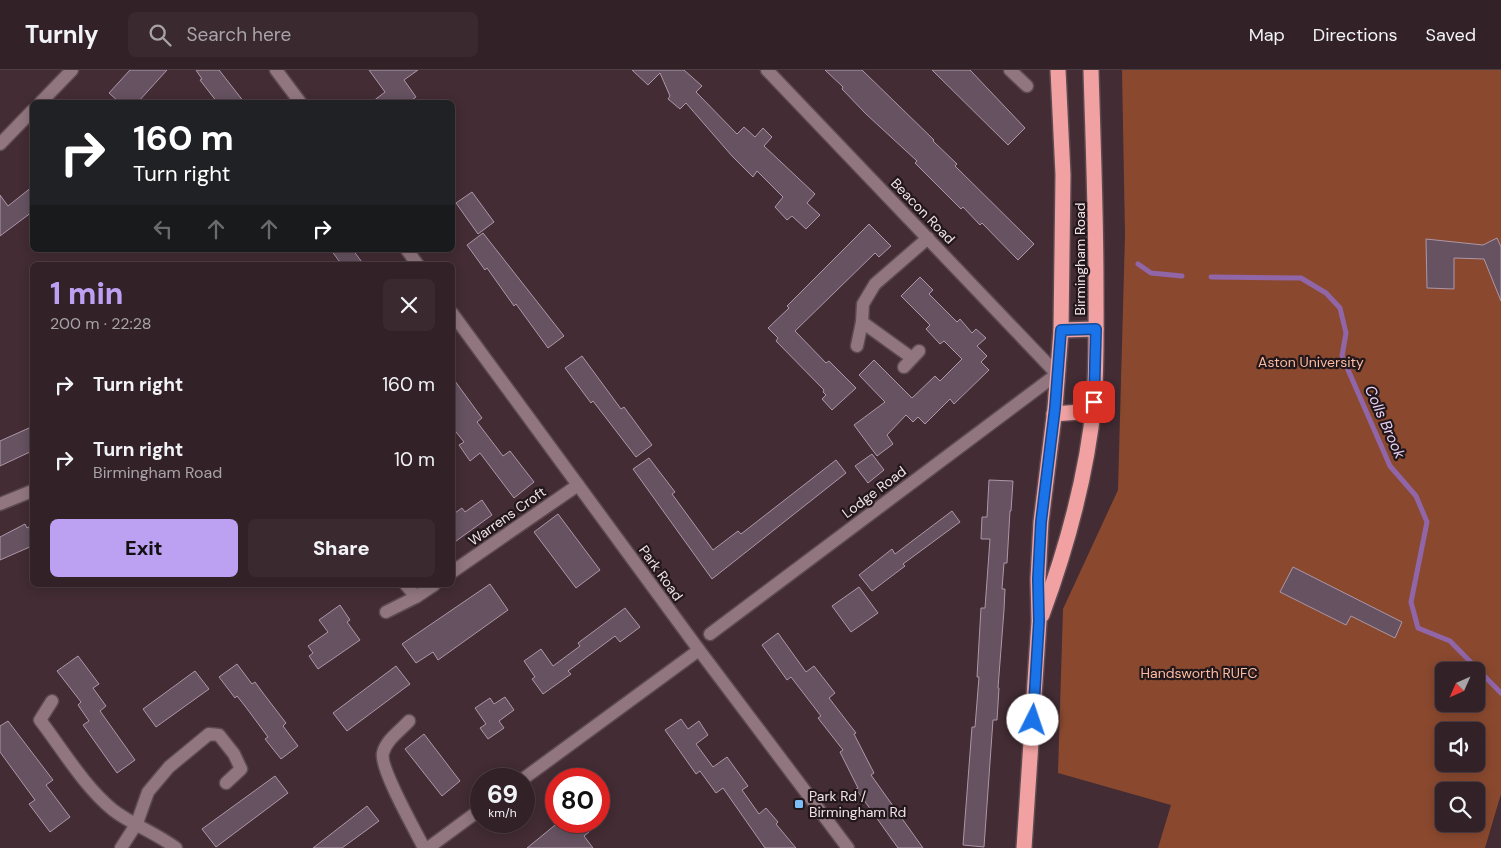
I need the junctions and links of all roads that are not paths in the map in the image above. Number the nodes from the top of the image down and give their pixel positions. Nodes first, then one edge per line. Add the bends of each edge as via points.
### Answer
1 (72, 70) edge
2 (276, 70) edge
3 (767, 70) edge
4 (1010, 70) edge
5 (1058, 70) edge
6 (1091, 70) edge
7 (1026, 86) dead end
8 (43, 100) edge
9 (298, 100) edge
10 (30, 113) edge
11 (0, 144) edge
12 (928, 238) junction
13 (455, 317) edge
14 (862, 322) junction
15 (1096, 329) junction
16 (1061, 330) junction
17 (857, 346) dead end
18 (912, 359) dead end
19 (1057, 374) junction
20 (1093, 411) junction
21 (1054, 414) junction
22 (578, 485) junction
23 (30, 492) edge
24 (0, 504) edge
25 (455, 570) edge
26 (408, 587) edge
27 (431, 587) edge
28 (416, 598) junction
29 (386, 612) dead end
30 (1039, 621) junction
31 (710, 634) dead end
32 (699, 650) junction
33 (52, 701) dead end
34 (410, 721) dead end
35 (535, 770) edge
36 (226, 783) dead end
37 (470, 817) edge
38 (137, 823) junction
39 (121, 848) edge
40 (176, 848) edge
41 (426, 848) edge
42 (848, 848) edge
43 (1024, 848) edge

1 - 8 street
2 - 9 street
3 - 12 street, Beacon Road
4 - 7 street
5 - 16 highway, Birmingham Road via 1063,176
6 - 15 highway, Birmingham Road
10 - 11 street
12 - 14 street via 875,284 863,304
12 - 19 street, Beacon Road
13 - 22 street, Park Road
14 - 17 street
14 - 18 street
15 - 16 highway
15 - 20 highway, Birmingham Road
16 - 19 highway, Birmingham Road
19 - 21 highway, Birmingham Road
19 - 31 street, Lodge Road
20 - 21 highway
20 - 30 highway, Birmingham Road via 1072,522
21 - 30 highway, Birmingham Road via 1041,522
22 - 25 street, Warrens Croft
22 - 32 street, Park Road
23 - 24 street
26 - 28 street
27 - 28 street
28 - 29 street
30 - 43 highway, Birmingham Road
32 - 35 street
32 - 42 street, Park Road
33 - 38 street via 40,720 89,786 114,811
34 - 41 street via 387,743 382,755 387,774
36 - 38 street via 241,769 219,735 209,734 170,767 148,792
37 - 41 street
38 - 39 street
38 - 40 street

